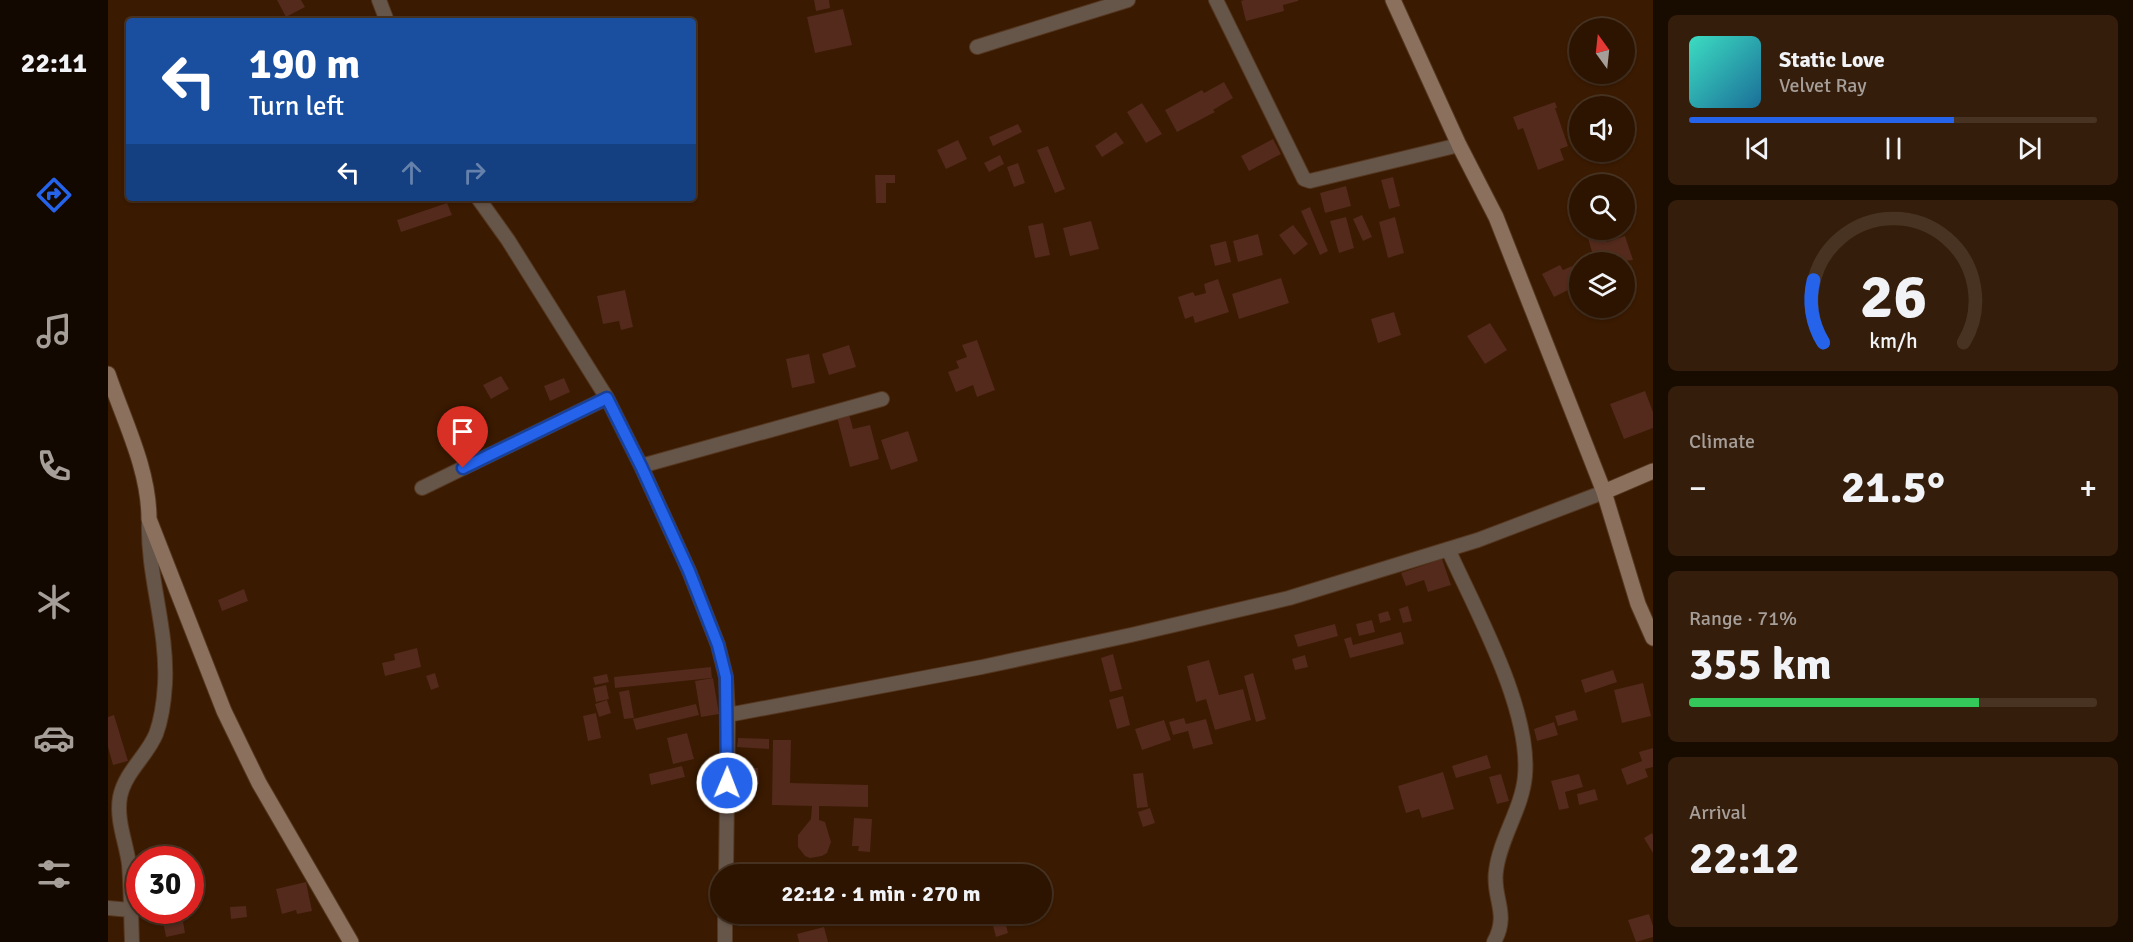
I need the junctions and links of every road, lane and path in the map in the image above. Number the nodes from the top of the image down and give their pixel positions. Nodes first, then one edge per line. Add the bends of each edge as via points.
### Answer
1 (379, 0) edge
2 (1128, 0) edge
3 (1216, 0) edge
4 (1393, 0) edge
5 (386, 18) edge
6 (977, 47) dead end
7 (1459, 145) junction
8 (480, 201) edge
9 (108, 374) edge
10 (607, 398) junction
11 (882, 399) dead end
12 (641, 466) junction
13 (1653, 471) edge
14 (422, 488) dead end
15 (1604, 492) junction
16 (149, 519) junction
17 (1448, 549) junction
18 (1653, 638) edge
19 (728, 715) junction
20 (126, 849) edge
21 (726, 864) edge
22 (108, 908) edge
23 (126, 910) edge
24 (131, 924) edge
25 (725, 924) edge
26 (132, 942) edge
27 (351, 942) edge
28 (725, 942) edge
29 (1494, 942) edge

1 - 5 street
2 - 6 street
3 - 7 street via 1304,179 1310,181
4 - 7 street
7 - 15 street via 1496,217
8 - 10 street
9 - 16 street via 146,481
10 - 12 street
10 - 14 street
11 - 12 street
12 - 19 street via 718,645 726,677
13 - 15 street
15 - 17 street
15 - 18 street via 1638,604
16 - 20 street via 150,559 165,650 165,682 156,735 125,782 120,798
16 - 27 street via 195,641 239,742
17 - 19 street via 1289,598 1131,635
17 - 29 street via 1506,680 1523,733 1525,776 1495,873 1500,928
19 - 21 street
22 - 23 street
24 - 26 street
25 - 28 street

